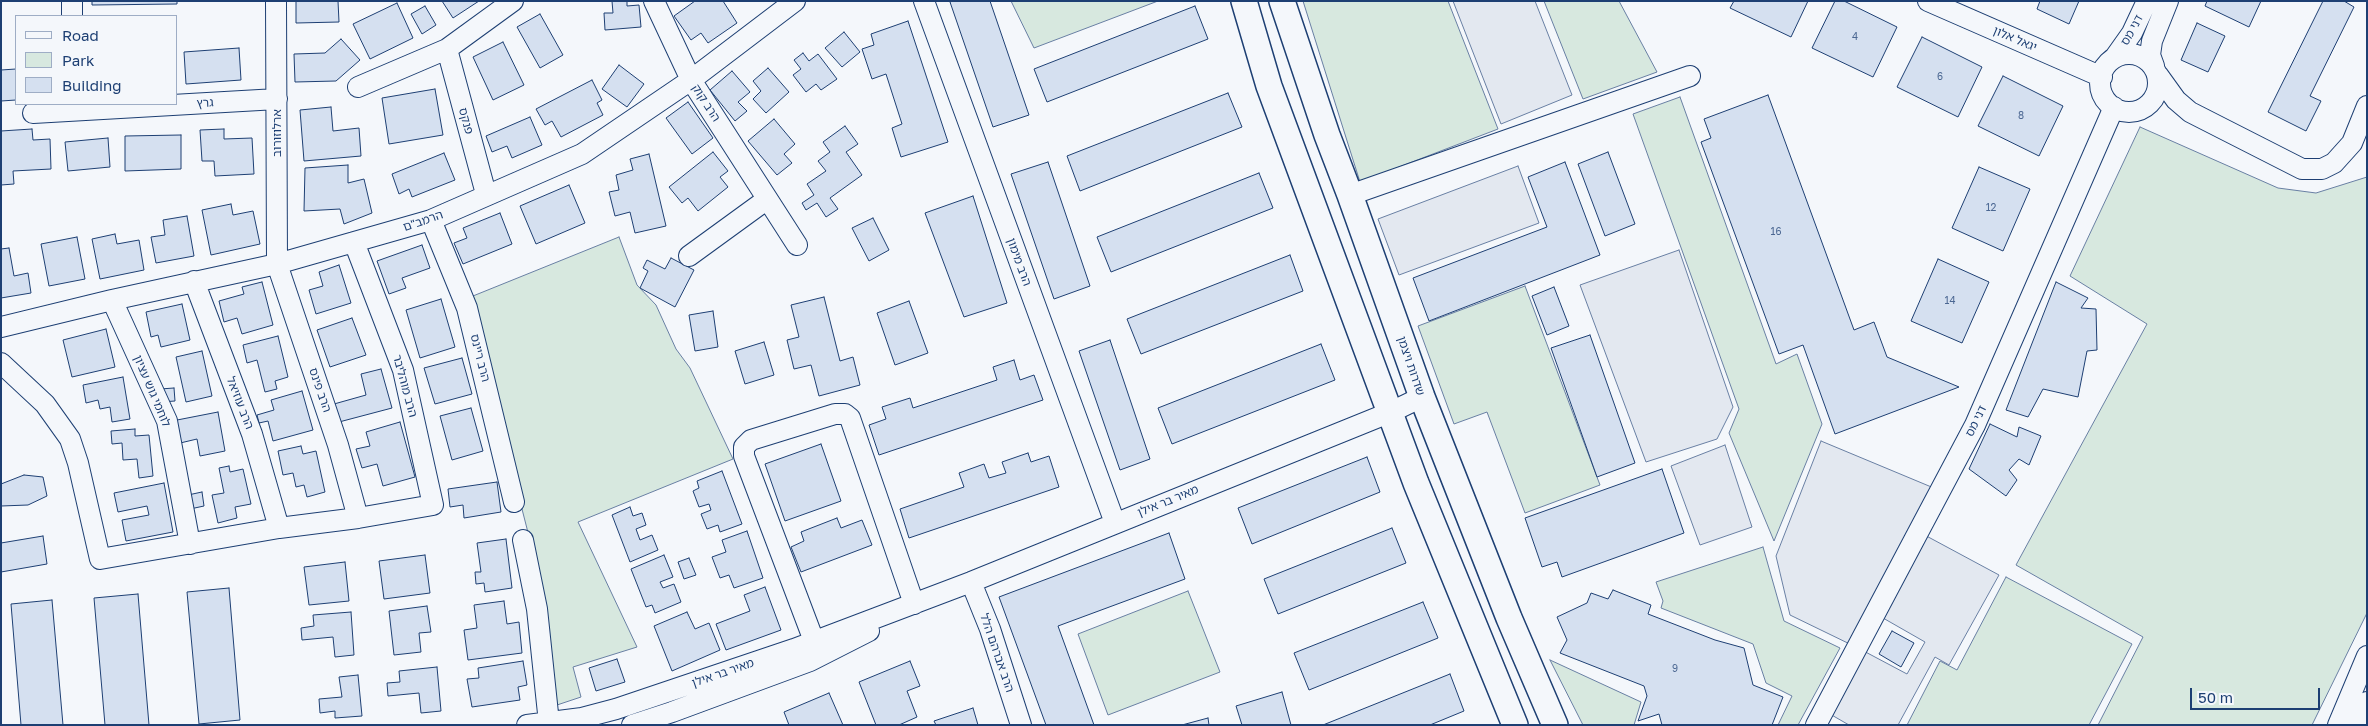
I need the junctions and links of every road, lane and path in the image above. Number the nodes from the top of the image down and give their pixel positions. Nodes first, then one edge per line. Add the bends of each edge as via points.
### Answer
1 (72, 1) edge
2 (276, 1) edge
3 (513, 1) edge
4 (654, 1) edge
5 (795, 1) edge
6 (924, 1) edge
7 (1244, 1) edge
8 (1282, 1) edge
9 (1928, 1) edge
10 (2147, 1) edge
11 (2168, 1) edge
12 (72, 15) edge
13 (446, 48) junction
14 (2115, 57) junction
15 (2156, 71) junction
16 (1690, 76) dead end
17 (2102, 76) junction
18 (691, 80) junction
19 (358, 87) dead end
20 (277, 98) junction
21 (178, 102) edge
22 (118, 105) edge
23 (2367, 106) edge
24 (72, 107) edge
25 (2114, 108) junction
26 (2141, 109) junction
27 (2190, 112) junction
28 (33, 113) dead end
29 (2362, 130) edge
30 (486, 194) junction
31 (1350, 195) junction
32 (766, 200) junction
33 (431, 220) junction
34 (354, 242) junction
35 (797, 245) dead end
36 (690, 256) dead end
37 (277, 264) junction
38 (194, 282) junction
39 (112, 300) junction
40 (1, 327) edge
41 (1, 363) edge
42 (1422, 397) junction
43 (1391, 412) junction
44 (514, 502) dead end
45 (358, 518) junction
46 (1115, 523) junction
47 (279, 528) junction
48 (523, 540) dead end
49 (190, 544) junction
50 (971, 582) junction
51 (914, 604) junction
52 (814, 641) junction
53 (2367, 656) edge
54 (2367, 702) edge
55 (583, 722) edge
56 (549, 723) junction
57 (527, 725) edge
58 (632, 725) edge
59 (1021, 725) edge
60 (1515, 725) edge
61 (1555, 725) edge
62 (1816, 725) edge
63 (2338, 725) edge
64 (2359, 725) edge

1 - 12 street
2 - 20 street, ארלוזורוב
3 - 13 street
4 - 18 street, הרב קוק
5 - 18 street, הרמב"ם
6 - 46 street, הרב מימון
7 - 43 main road via 1269,86
8 - 31 main road, שדרות ויצמן
9 - 17 street, יגאל אלון
10 - 14 street, דני מס via 2132,33
11 - 15 street, דני מס via 2152,41 2150,55
13 - 19 street
13 - 30 street, פנקס
14 - 15 street via 2134,54 2144,57
14 - 17 street via 2107,64
15 - 26 street via 2156,95
15 - 27 street via 2176,100
16 - 31 street
17 - 25 street via 2102,92
18 - 30 street, הרמב"ם via 582,154
18 - 32 street, הרב קוק
20 - 21 street, גרץ
20 - 37 street, ארלוזורוב
22 - 24 street, גרץ
23 - 29 street
24 - 28 street, גרץ
25 - 26 street via 2131,112
25 - 62 street, דני מס via 1974,426
26 - 27 street via 2153,107
27 - 29 street via 2290,164 2313,170 2334,163
30 - 33 street, הרמב"ם
31 - 42 main road, שדרות ויצמן
32 - 35 street, הרב קוק
32 - 36 street
33 - 34 street, הרמב"ם
33 - 44 street, הרב ריינס via 467,308
34 - 37 street, הרמב"ם
34 - 45 street, הרב מוהליבר via 403,370 433,505
37 - 38 street, הרמב"ם
37 - 45 street, הרב פינס via 338,445
38 - 39 street, הרמב"ם
38 - 47 street, הרב עוזיאל via 252,434
39 - 40 street, הרמב"ם
39 - 49 street, לוחמי גוש עציון via 167,421
41 - 49 street via 45,404 70,439 100,559
42 - 43 street, מאיר בר אילן
42 - 61 main road, שדרות ויצמן
43 - 46 street, מאיר בר אילן
43 - 60 main road via 1440,545
45 - 47 street
46 - 50 street, מאיר בר אילן
47 - 49 street
48 - 56 street via 537,609
50 - 51 street, מאיר בר אילן
50 - 59 street, הרב אברהם הלל
51 - 52 street, מאיר בר אילן
51 - 52 street via 850,418 834,414 750,440 744,447 744,456
51 - 58 street, מאיר בר אילן via 874,629 810,661
52 - 55 street, מאיר בר אילן
53 - 63 street
54 - 64 street
55 - 56 street, מאיר בר אילן
56 - 57 street, מאיר בר אילן

